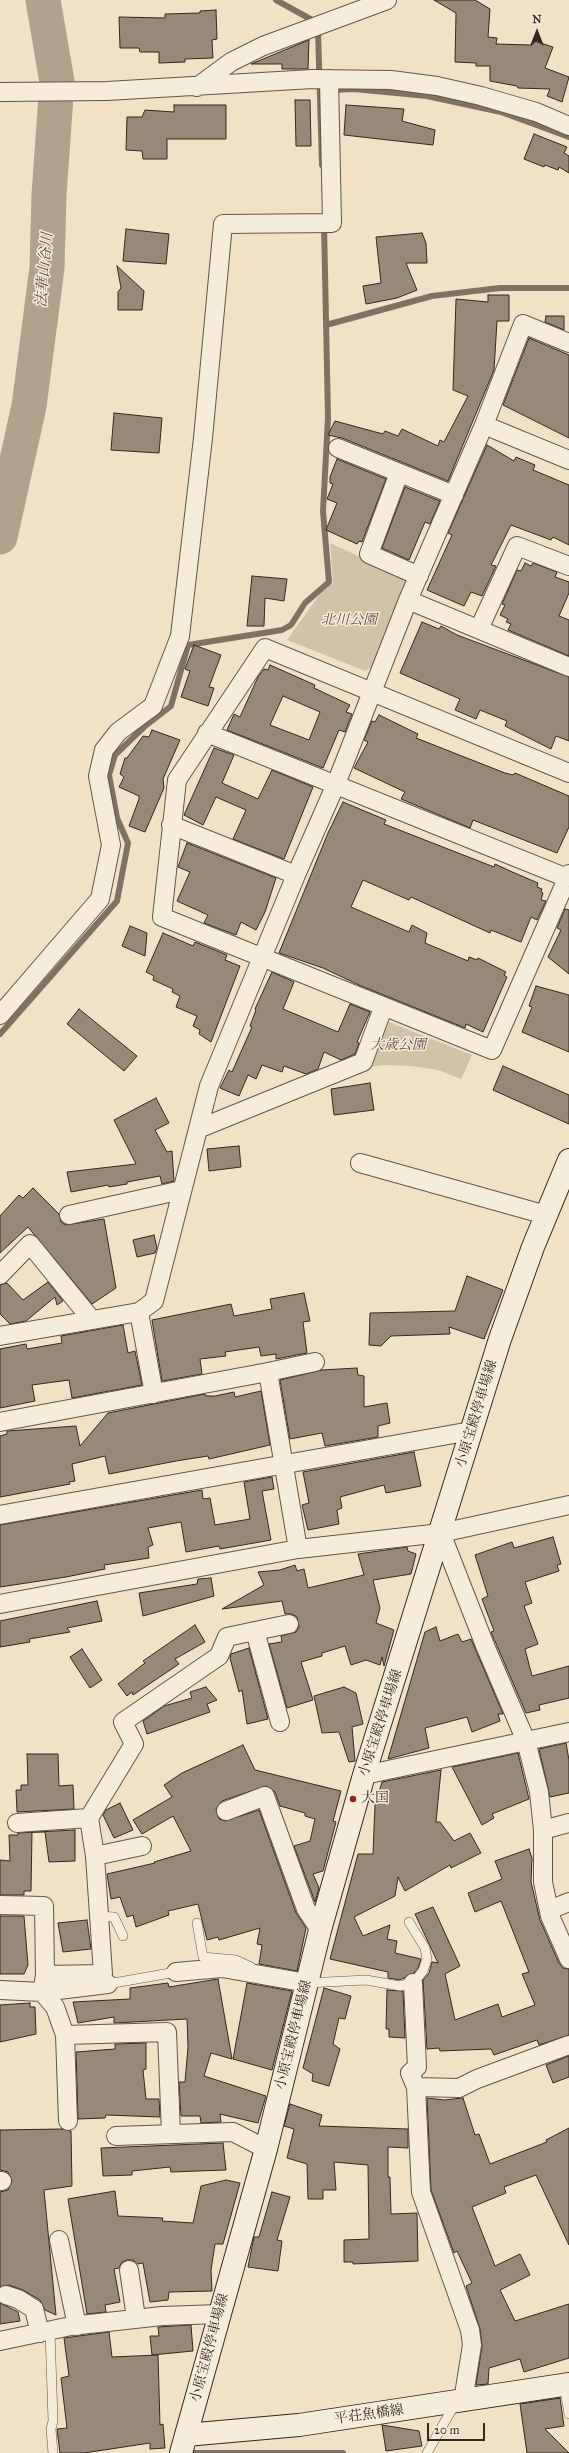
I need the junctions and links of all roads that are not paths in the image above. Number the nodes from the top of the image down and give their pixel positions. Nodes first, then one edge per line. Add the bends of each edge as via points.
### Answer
1 (387, 0) edge
2 (325, 84) junction
3 (197, 87) junction
4 (6, 92) edge
5 (569, 126) edge
6 (569, 343) edge
7 (484, 425) junction
8 (338, 448) dead end
9 (569, 460) edge
10 (400, 473) junction
11 (454, 495) junction
12 (569, 566) edge
13 (419, 576) junction
14 (408, 600) junction
15 (479, 629) junction
16 (569, 667) edge
17 (372, 691) junction
18 (207, 733) junction
19 (569, 772) edge
20 (336, 784) junction
21 (171, 825) junction
22 (296, 875) junction
23 (568, 876) edge
24 (261, 958) junction
25 (383, 1008) junction
26 (0, 1015) edge
27 (198, 1129) junction
28 (569, 1160) edge
29 (360, 1163) dead end
30 (182, 1190) junction
31 (69, 1215) dead end
32 (546, 1216) junction
33 (0, 1275) edge
34 (139, 1312) junction
35 (92, 1320) junction
36 (0, 1336) edge
37 (315, 1362) dead end
38 (268, 1372) junction
39 (154, 1394) junction
40 (0, 1422) edge
41 (471, 1431) junction
42 (285, 1462) junction
43 (569, 1505) edge
44 (0, 1515) edge
45 (441, 1532) junction
46 (298, 1549) junction
47 (0, 1604) edge
48 (289, 1624) dead end
49 (255, 1631) junction
50 (280, 1722) dead end
51 (569, 1732) edge
52 (526, 1741) junction
53 (364, 1775) junction
54 (226, 1811) dead end
55 (89, 1818) junction
56 (17, 1823) dead end
57 (569, 1823) edge
58 (543, 1830) junction
59 (142, 1846) dead end
60 (94, 1856) junction
61 (569, 1902) edge
62 (0, 1905) edge
63 (549, 1910) junction
64 (99, 1916) junction
65 (409, 1922) dead end
66 (197, 1923) dead end
67 (320, 1930) junction
68 (123, 1936) dead end
69 (569, 1959) edge
70 (176, 1972) joint
71 (254, 1974) junction
72 (44, 1983) junction
73 (307, 1983) junction
74 (413, 1983) junction
75 (108, 1984) joint
76 (0, 1990) edge
77 (65, 2035) junction
78 (569, 2045) edge
79 (416, 2087) junction
80 (68, 2121) dead end
81 (171, 2134) junction
82 (116, 2136) dead end
83 (266, 2150) junction
84 (59, 2240) dead end
85 (129, 2270) dead end
86 (6, 2295) dead end
87 (219, 2314) junction
88 (136, 2318) junction
89 (77, 2326) junction
90 (45, 2332) junction
91 (0, 2341) edge
92 (567, 2385) edge
93 (459, 2401) junction
94 (569, 2414) edge
95 (184, 2443) edge
96 (54, 2453) edge
97 (427, 2453) edge

1 - 3 street via 263,46 231,62
2 - 3 street
2 - 5 street via 391,80 437,86 536,112
2 - 26 street via 332,223 223,224 203,438 180,636 153,706 118,732 104,750 98,776 111,844 100,900
3 - 4 street
6 - 7 street via 523,324
7 - 9 street
7 - 11 street
8 - 10 street
10 - 11 street
10 - 13 street via 369,554
11 - 13 street
12 - 15 street via 517,546
13 - 14 street
14 - 15 street
14 - 17 street
15 - 16 street
17 - 18 street via 265,648
17 - 19 street
17 - 20 street
18 - 20 street
18 - 21 street via 177,780
20 - 22 street
20 - 23 street
21 - 22 street
21 - 24 street via 162,917
22 - 24 street
23 - 25 street via 492,1050
24 - 25 street
24 - 27 street via 210,1086
25 - 27 street via 363,1062
27 - 30 street
28 - 32 main road, 小原宝殿停車場線
29 - 32 street
30 - 31 street
30 - 34 street via 154,1301
32 - 41 main road, 小原宝殿停車場線 via 500,1338
33 - 35 street via 30,1244
34 - 35 street
34 - 39 street
35 - 36 street
37 - 38 street
38 - 39 street
38 - 42 street
39 - 40 street
41 - 42 street
41 - 45 main road, 小原宝殿停車場線
42 - 44 street
42 - 46 street
43 - 45 street
45 - 46 street
45 - 52 street via 486,1648
45 - 53 main road, 小原宝殿停車場線
46 - 47 street
48 - 49 street
49 - 50 street
49 - 55 street via 227,1637 219,1656 123,1722 134,1744
51 - 52 street
52 - 53 street
52 - 58 street via 539,1792
53 - 67 main road, 小原宝殿停車場線
54 - 67 street via 265,1796 306,1909
55 - 56 street
55 - 60 street
57 - 58 street
58 - 63 street via 543,1882
59 - 60 street
60 - 64 street
61 - 63 street
62 - 72 street via 44,1906
63 - 69 street
64 - 68 lane via 114,1917
64 - 72 street via 103,1974
65 - 74 lane via 425,1948 427,1959 423,1971
66 - 71 lane via 203,1957 236,1960 251,1967
67 - 73 main road, 小原宝殿停車場線
70 - 71 street via 222,1968
70 - 75 lane
71 - 73 street
72 - 75 street
72 - 76 street
72 - 77 street
73 - 74 lane via 366,1980 400,1986
73 - 83 main road, 小原宝殿停車場線
74 - 79 street via 417,2067 410,2073
77 - 80 street
77 - 81 street via 167,2032
78 - 79 street via 459,2088
79 - 93 street via 422,2192 470,2330 472,2345
81 - 82 street
81 - 83 street via 233,2132
83 - 87 main road, 小原宝殿停車場線
84 - 89 street
85 - 88 street
86 - 90 street via 34,2309
87 - 88 street
87 - 95 main road, 小原宝殿停車場線
88 - 89 street
89 - 90 street
90 - 91 street
90 - 96 lane via 53,2421 50,2429
92 - 93 main road, 平荘魚橋線
92 - 94 lane
93 - 95 main road, 平荘魚橋線
93 - 97 lane

